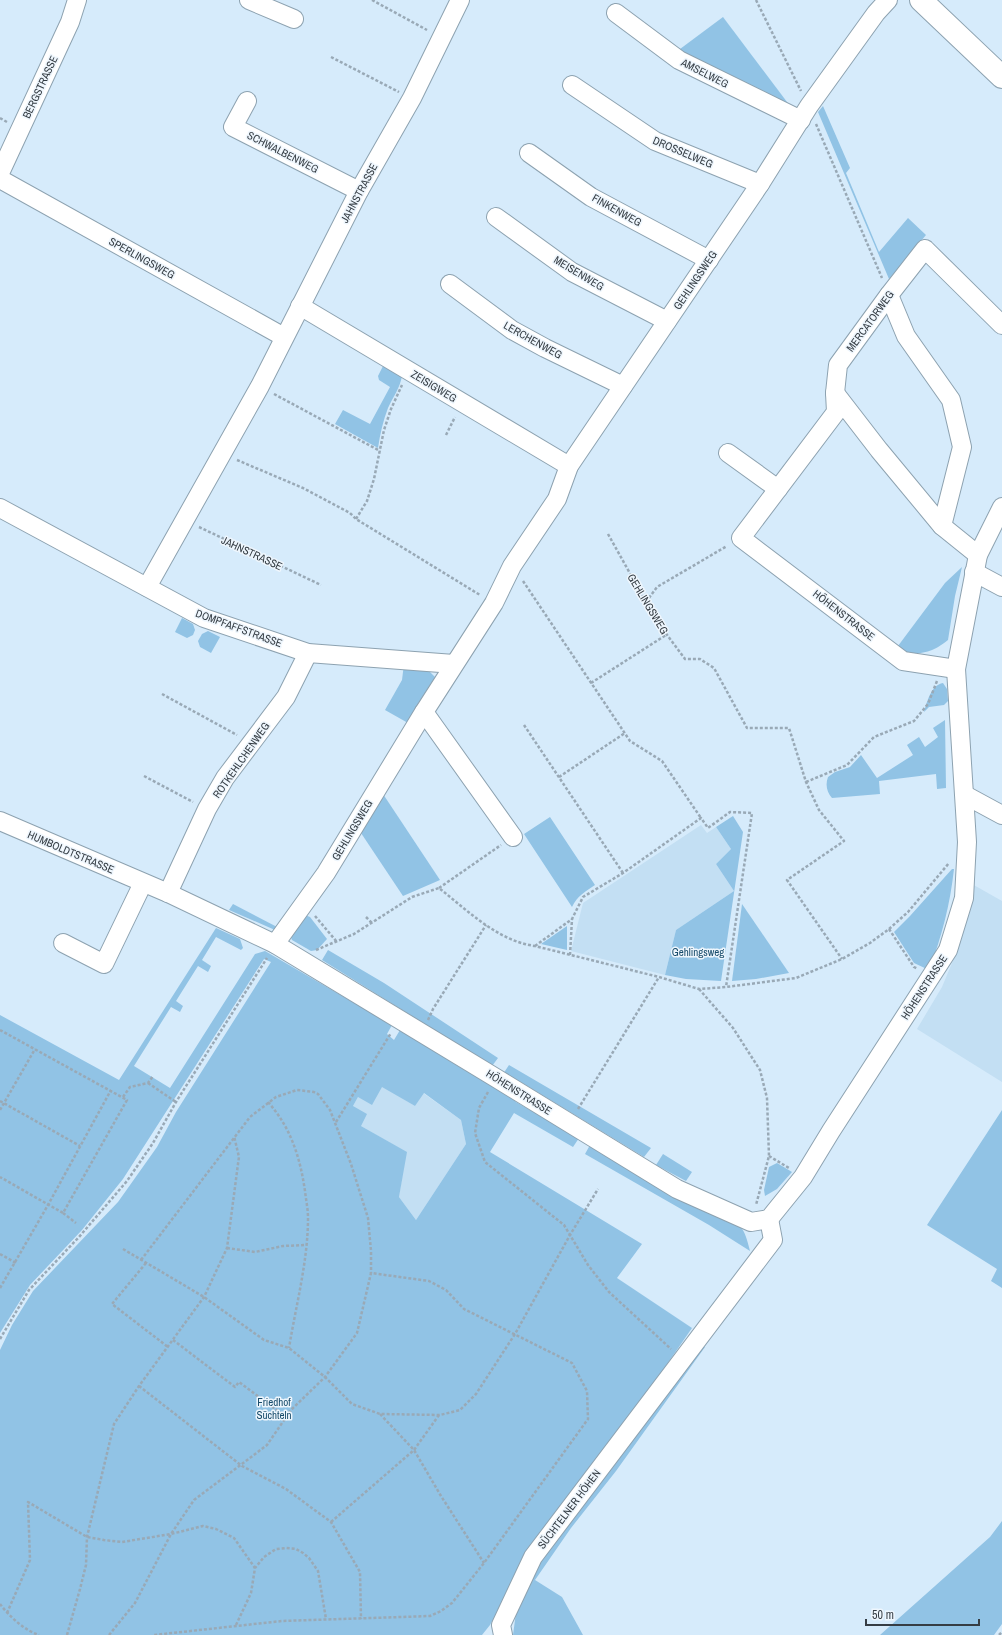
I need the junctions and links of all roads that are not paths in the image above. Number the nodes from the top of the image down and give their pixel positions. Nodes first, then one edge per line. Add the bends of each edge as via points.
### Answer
1 (77, 0) edge
2 (249, 0) edge
3 (460, 0) edge
4 (888, 0) edge
5 (921, 0) edge
6 (616, 14) dead end
7 (294, 19) dead end
8 (1002, 77) edge
9 (572, 85) dead end
10 (246, 101) dead end
11 (805, 113) junction
12 (529, 153) dead end
13 (0, 173) edge
14 (0, 179) edge
15 (760, 184) junction
16 (359, 191) junction
17 (496, 218) dead end
18 (709, 260) junction
19 (450, 284) dead end
20 (889, 295) junction
21 (300, 306) junction
22 (667, 321) junction
23 (1002, 325) edge
24 (284, 337) junction
25 (623, 386) junction
26 (835, 393) junction
27 (728, 453) dead end
28 (569, 466) junction
29 (778, 489) junction
30 (1002, 507) edge
31 (0, 508) edge
32 (942, 526) junction
33 (741, 538) joint
34 (978, 555) junction
35 (974, 572) junction
36 (147, 587) junction
37 (1002, 587) edge
38 (308, 653) junction
39 (454, 664) junction
40 (950, 668) junction
41 (424, 712) junction
42 (964, 795) junction
43 (1002, 816) edge
44 (0, 821) edge
45 (513, 837) road end
46 (143, 883) junction
47 (168, 893) junction
48 (63, 943) dead end
49 (272, 954) junction
50 (769, 1219) junction
51 (503, 1635) edge

1 - 13 street, BERGSTRASSE via 70,22
2 - 7 street
3 - 16 street, JAHNSTRASSE via 412,98
4 - 11 street, GEHLINGSWEG
5 - 8 main road
6 - 11 street, AMSELWEG via 680,60
9 - 15 street, DROSSELWEG via 655,141
10 - 16 street, SCHWALBENWEG via 233,127
11 - 15 street, GEHLINGSWEG
12 - 18 street, FINKENWEG via 591,196
14 - 24 street, SPERLINGSWEG
15 - 18 street, GEHLINGSWEG
16 - 21 street, JAHNSTRASSE
17 - 22 street, MEISENWEG via 572,272
18 - 22 street, GEHLINGSWEG
19 - 25 street, LERCHENWEG via 512,330
20 - 23 street, MERCATORWEG via 925,249
20 - 26 street, MERCATORWEG via 838,365
20 - 32 street via 906,336 951,400 962,447
21 - 24 street, JAHNSTRASSE
21 - 28 street, ZEISIGWEG
22 - 25 street, GEHLINGSWEG
24 - 36 street, JAHNSTRASSE via 260,386
25 - 28 street, GEHLINGSWEG
26 - 29 street, MERCATORWEG via 836,412
26 - 32 street
27 - 29 street
28 - 39 street, GEHLINGSWEG via 557,499 512,566 494,602
29 - 33 street, MERCATORWEG
30 - 34 street, HÖHENSTRASSE
31 - 36 street, DOMPFAFFSTRASSE
32 - 34 street
33 - 40 street, HÖHENSTRASSE via 903,661
34 - 35 street, HÖHENSTRASSE
35 - 37 street
35 - 40 street, HÖHENSTRASSE
36 - 38 street, DOMPFAFFSTRASSE via 204,618
38 - 39 street, DOMPFAFFSTRASSE
38 - 47 street, ROTKEHLCHENWEG via 286,697 226,778 207,809
39 - 41 street, GEHLINGSWEG
40 - 42 street, HÖHENSTRASSE
41 - 45 street
41 - 49 street, GEHLINGSWEG via 326,873
42 - 43 street
42 - 50 street, HÖHENSTRASSE via 967,842 964,898 948,950 803,1177
44 - 46 street, HUMBOLDTSTRASSE
46 - 47 street, HUMBOLDTSTRASSE
46 - 48 street via 104,964
47 - 49 street, HUMBOLDTSTRASSE
49 - 50 street, HÖHENSTRASSE via 298,958 677,1190 751,1222
50 - 51 street, SÜCHTELNER HÖHEN via 773,1240 533,1556 501,1626

